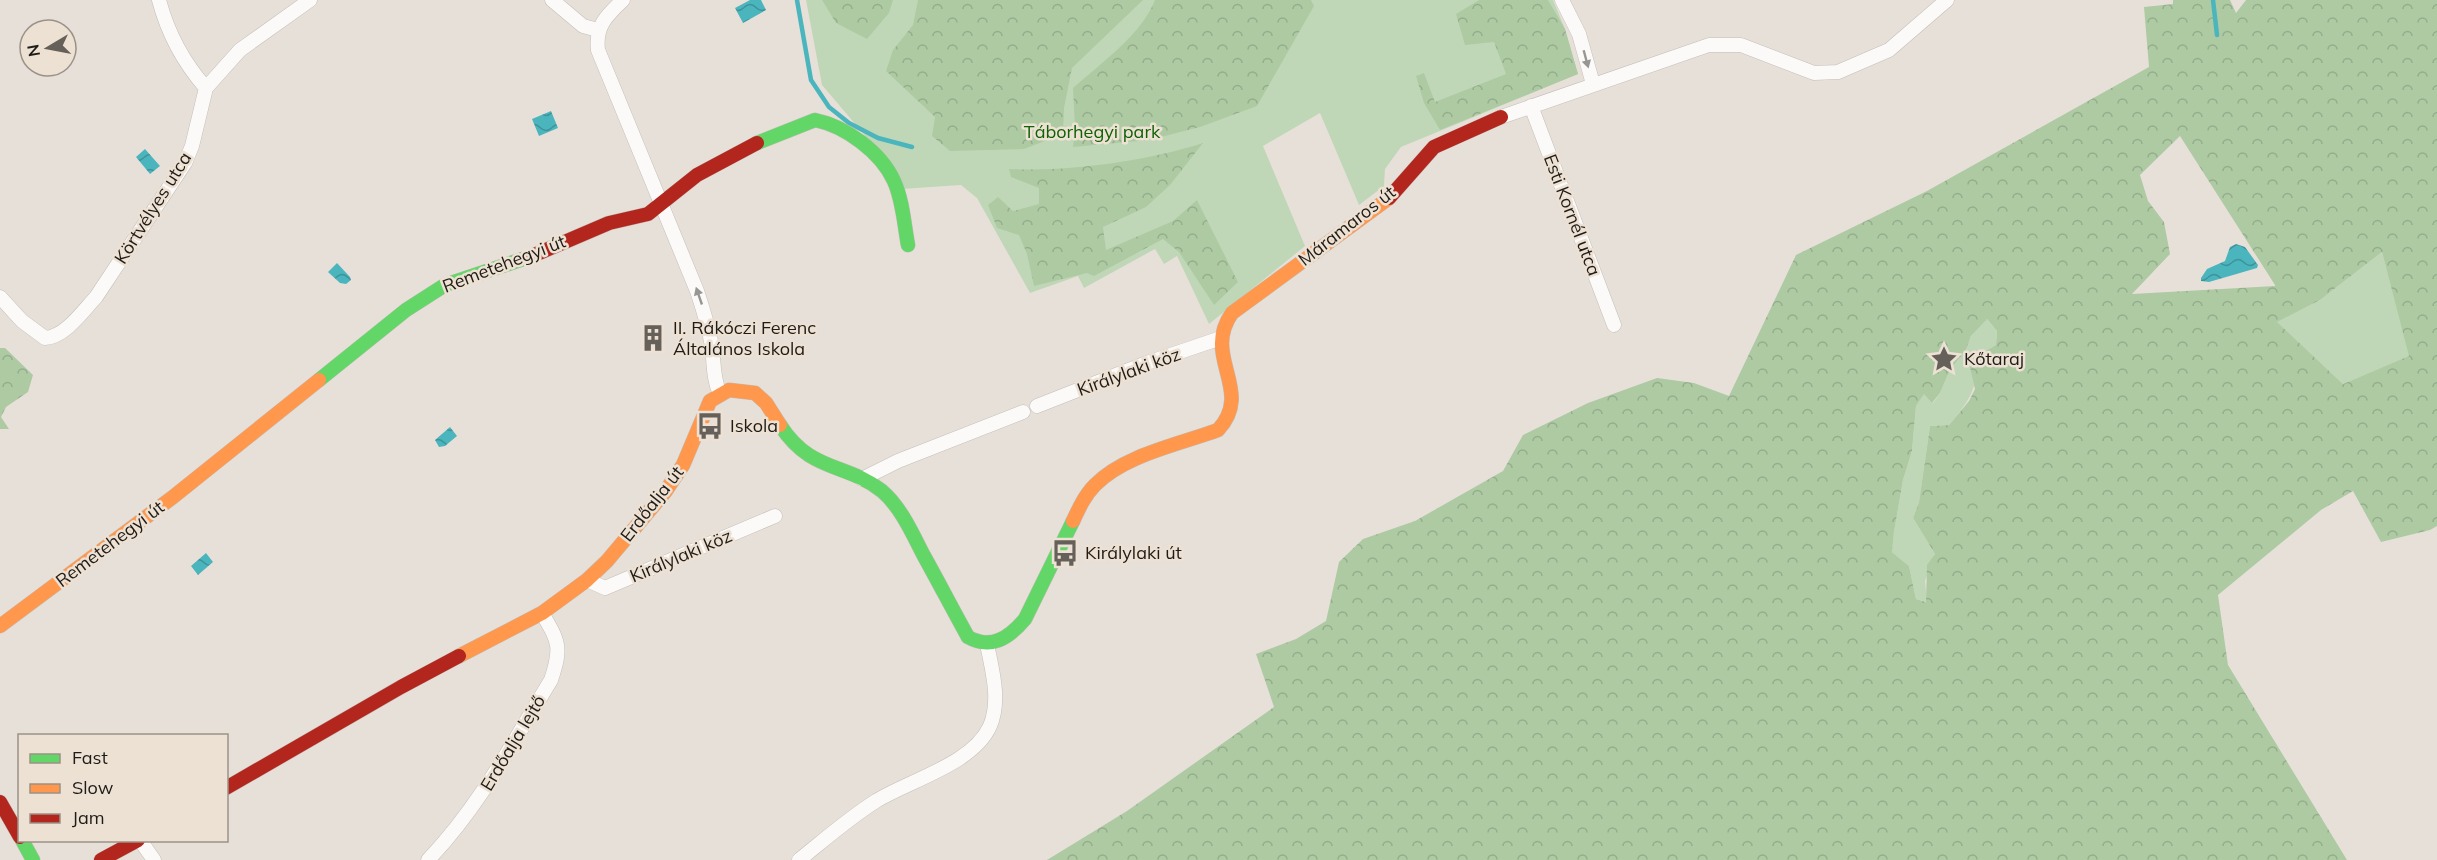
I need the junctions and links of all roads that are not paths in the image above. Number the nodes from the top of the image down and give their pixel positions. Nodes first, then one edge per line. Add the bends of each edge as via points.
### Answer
1 (159, 0) edge
2 (310, 0) edge
3 (552, 0) edge
4 (623, 0) edge
5 (1562, 0) edge
6 (1947, 0) edge
7 (598, 30) junction
8 (1593, 84) junction
9 (206, 88) junction
10 (1531, 106) junction
11 (663, 203) junction
12 (908, 245) dead end
13 (0, 297) edge
14 (1614, 325) dead end
15 (1221, 338) junction
16 (720, 394) junction
17 (1037, 406) dead end
18 (1023, 412) dead end
19 (862, 479) junction
20 (776, 516) dead end
21 (587, 580) junction
22 (542, 613) junction
23 (0, 626) edge
24 (987, 644) junction
25 (228, 787) edge
26 (0, 802) edge
27 (18, 834) edge
28 (23, 842) edge
29 (135, 842) edge
30 (140, 842) edge
31 (33, 860) edge
32 (101, 860) edge
33 (154, 860) edge
34 (428, 860) edge
35 (799, 860) edge

1 - 9 street via 176,47
2 - 9 street, Körtvélyes utca via 240,50
3 - 7 street via 584,26
4 - 7 street
5 -> 8 street via 1579,34
6 - 8 street, Máramaros út via 1889,50 1838,72 1814,73 1741,45 1709,45
7 - 11 street via 601,61
8 - 10 street, Máramaros út
9 - 13 street, Körtvélyes utca via 185,163 79,317 53,338 45,338
10 - 14 street, Esti Kornél utca
10 - 15 street, Máramaros út via 1434,147 1388,199 1235,310 1225,322
11 - 12 street, Remetehegyi út via 697,175 746,147 815,120 826,120 884,165 894,180
16 -> 11 street via 715,384 706,320
11 - 23 street, Remetehegyi út via 648,214 609,223 430,294 173,497
15 - 17 street, Királylaki köz
15 - 24 street via 1234,400 1226,424 1131,463 1099,481 1079,508 1025,619 1002,641
16 - 19 street via 729,390 754,393 806,455
16 - 21 street, Erdőalja út via 707,408 683,465 664,492
18 - 19 street
19 - 24 street via 895,505 968,637
20 - 21 street, Királylaki köz via 605,588
21 - 22 street, Erdőalja út
22 - 25 street, Erdőalja út via 402,687
22 - 34 street, Erdőalja lejtő via 559,645 551,680 479,798
24 - 35 street via 996,700 989,728 981,740 942,768 874,803
26 - 27 street
28 - 31 street
29 - 32 street
30 - 33 street

